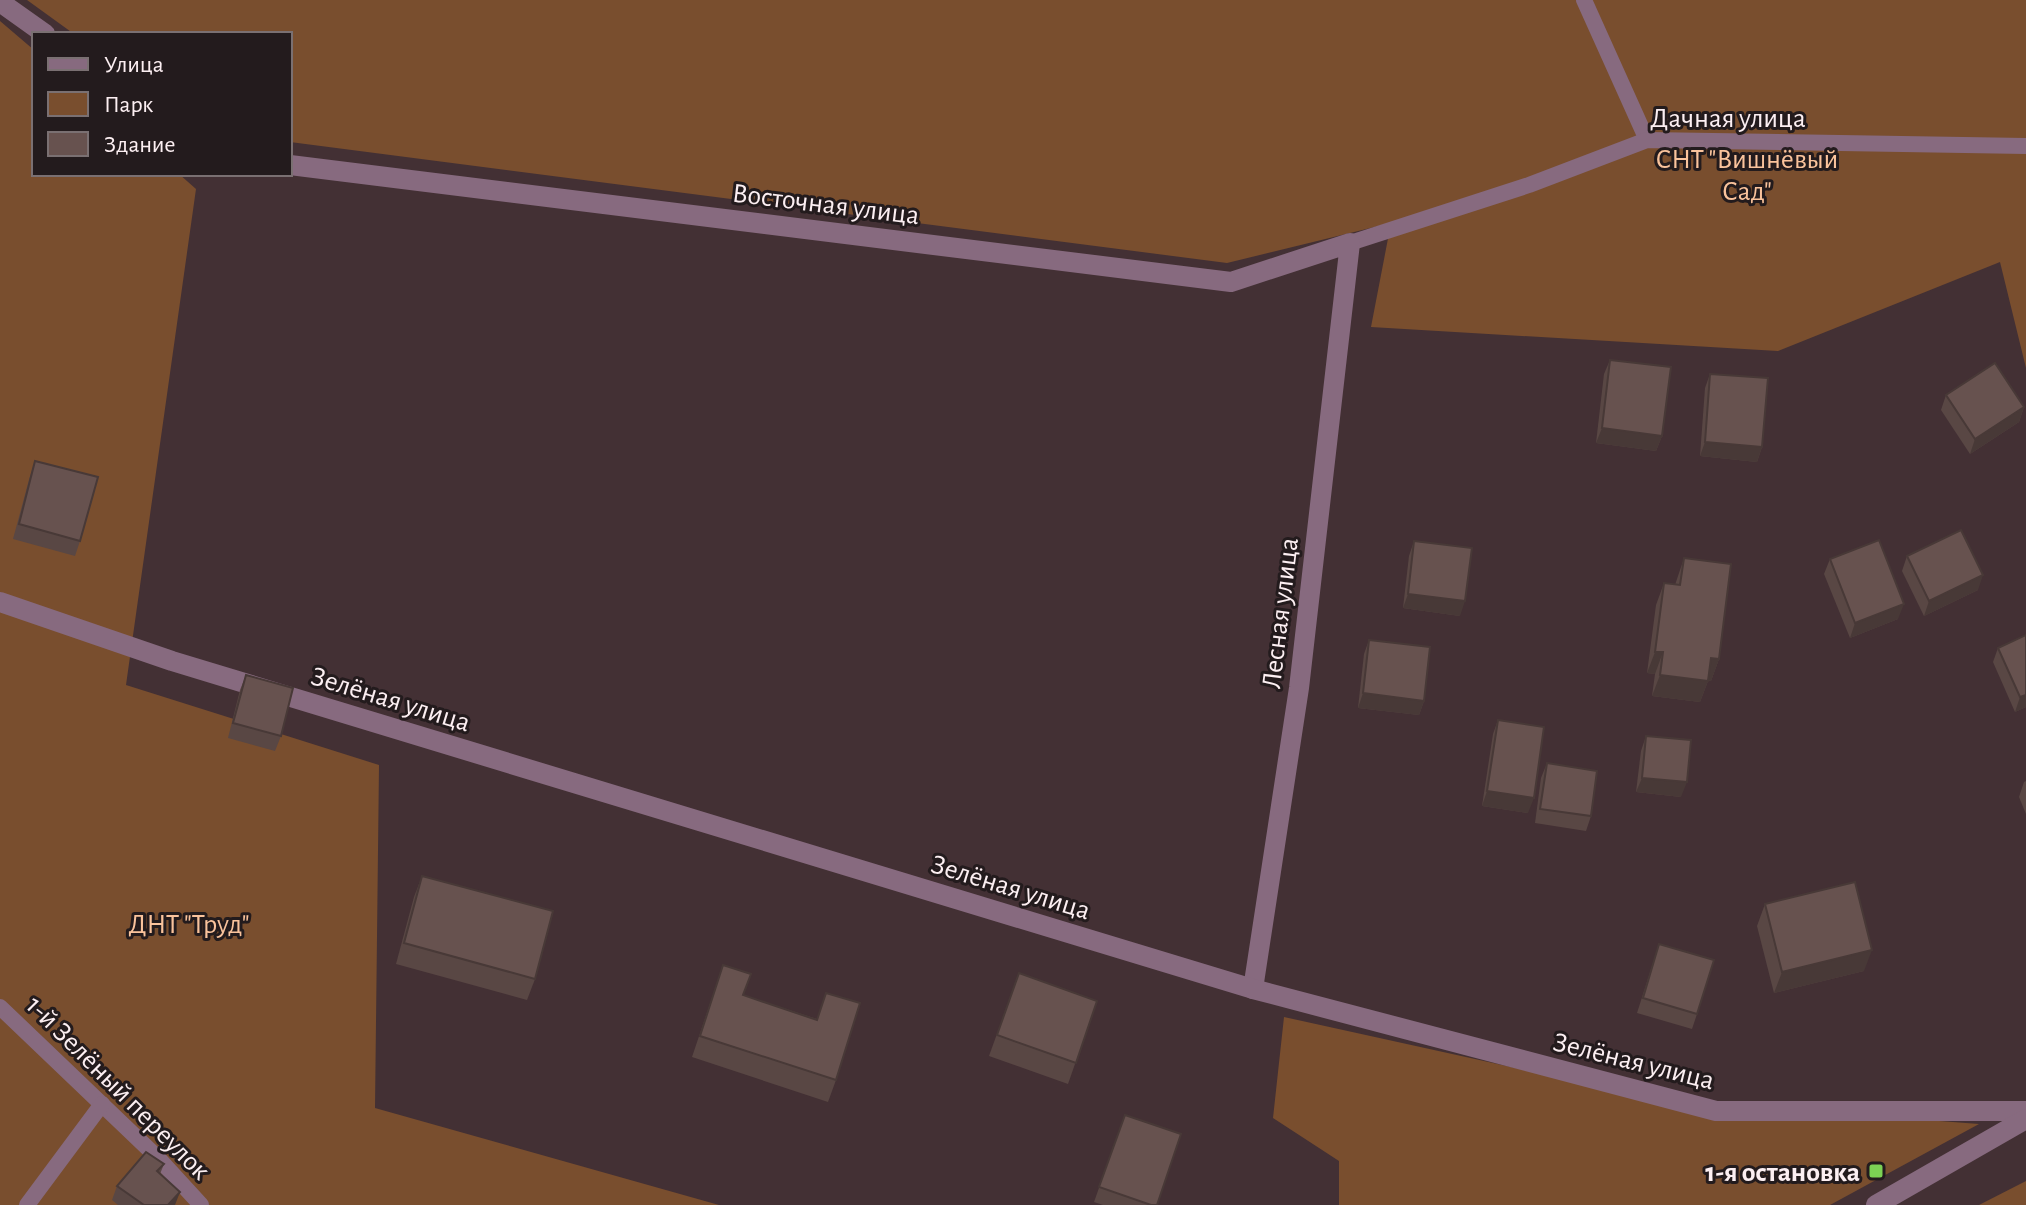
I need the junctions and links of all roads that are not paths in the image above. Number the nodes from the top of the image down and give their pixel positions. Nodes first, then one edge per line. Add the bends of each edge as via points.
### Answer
1 (1584, 0) edge
2 (0, 2) edge
3 (42, 32) edge
4 (1647, 140) junction
5 (2026, 146) edge
6 (292, 165) edge
7 (1350, 243) junction
8 (0, 602) edge
9 (1253, 989) junction
10 (0, 1007) edge
11 (102, 1104) junction
12 (2026, 1111) edge
13 (2026, 1119) edge
14 (27, 1205) edge
15 (201, 1205) edge
16 (1876, 1205) edge

1 - 4 lane
2 - 3 street
4 - 5 lane, Дачная улица
4 - 7 lane, Дачная улица
6 - 7 street, Восточная улица via 1231,282
7 - 9 street, Лесная улица via 1299,688
8 - 9 street, Зелёная улица via 172,661
9 - 12 street, Зелёная улица via 1716,1111
10 - 11 lane, 1-й Зелёный переулок
11 - 14 lane
11 - 15 lane, 1-й Зелёный переулок
13 - 16 street

